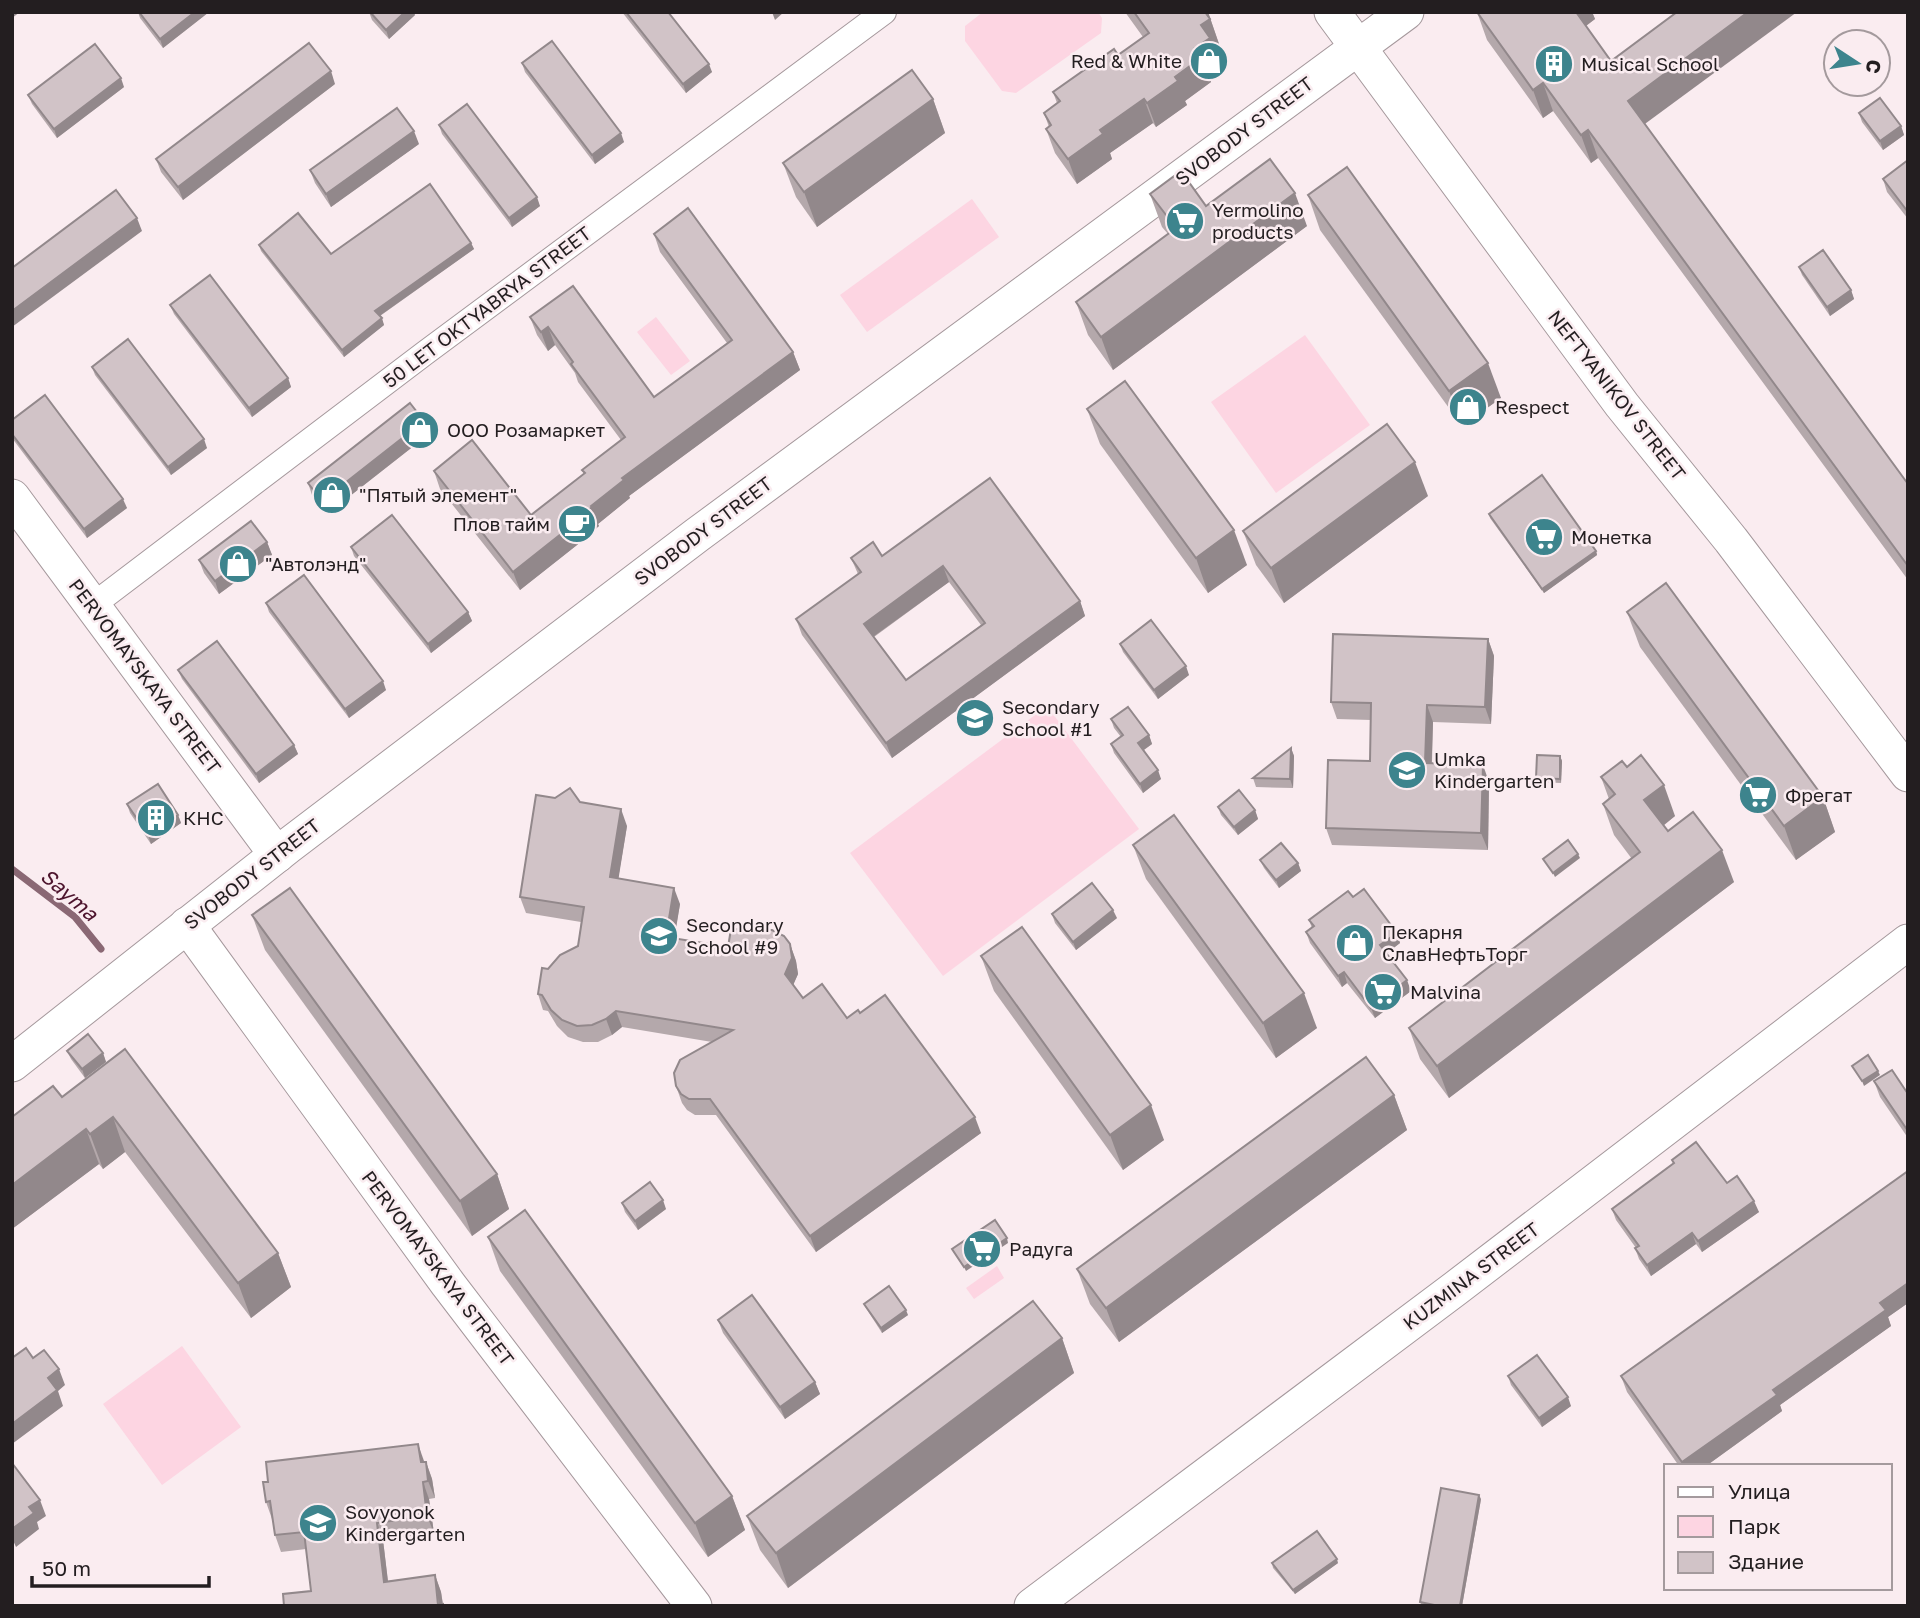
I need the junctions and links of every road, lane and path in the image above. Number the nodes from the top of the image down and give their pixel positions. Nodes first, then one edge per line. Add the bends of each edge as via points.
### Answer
1 (884, 12) edge
2 (1332, 12) edge
3 (1406, 12) edge
4 (1357, 48) junction
5 (12, 497) edge
6 (93, 605) junction
7 (1908, 774) edge
8 (277, 855) junction
9 (187, 925) junction
10 (1908, 942) edge
11 (14, 1060) edge
12 (694, 1606) edge
13 (1032, 1606) edge

1 - 6 street, 50 LET OKTYABRYA STREET
2 - 4 main road, NEFTYANIKOV STREET
3 - 4 main road, SVOBODY STREET
4 - 7 main road, NEFTYANIKOV STREET via 1622,405
4 - 8 main road, SVOBODY STREET via 796,461
5 - 6 main road, PERVOMAYSKAYA STREET
6 - 8 main road, PERVOMAYSKAYA STREET
8 - 9 main road, SVOBODY STREET
9 - 11 main road, SVOBODY STREET
9 - 12 main road, PERVOMAYSKAYA STREET via 448,1284
10 - 13 main road, KUZMINA STREET

